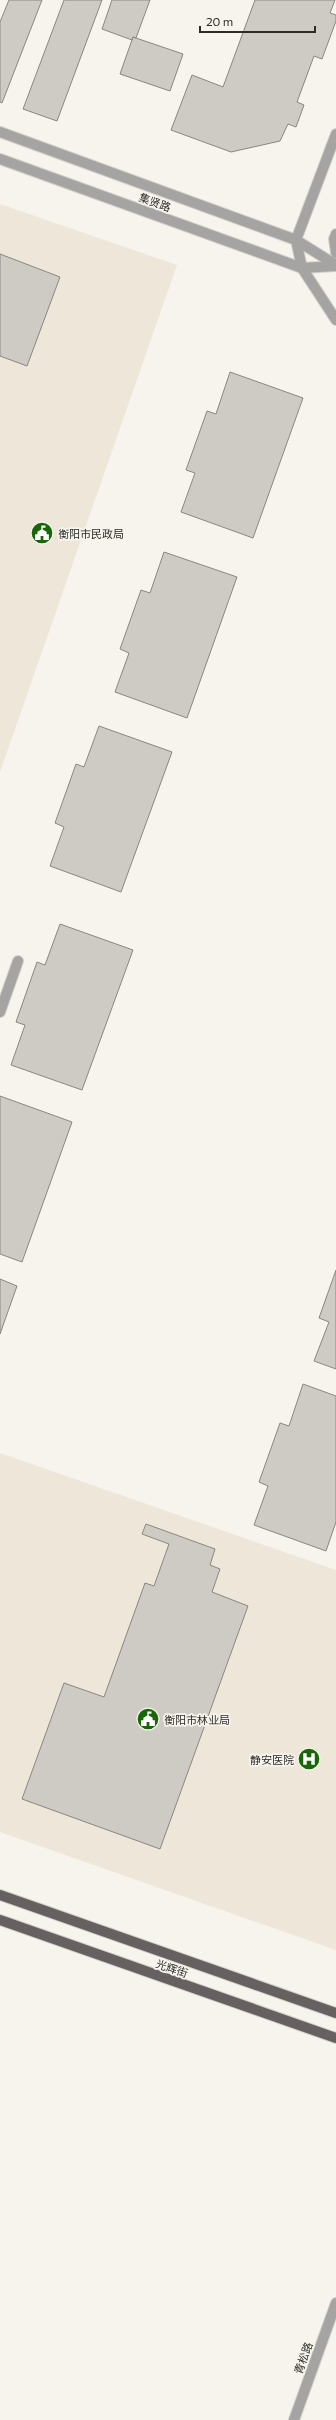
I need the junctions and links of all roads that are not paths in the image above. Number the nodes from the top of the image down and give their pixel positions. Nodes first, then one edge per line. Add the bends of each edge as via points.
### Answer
1 (0, 132) edge
2 (336, 134) edge
3 (0, 159) edge
4 (336, 234) edge
5 (296, 240) junction
6 (336, 253) edge
7 (336, 265) edge
8 (302, 268) junction
9 (336, 320) edge
10 (18, 962) dead end
11 (0, 1012) edge
12 (0, 1895) edge
13 (0, 1920) edge
14 (336, 2013) edge
15 (336, 2038) edge
16 (336, 2304) edge
17 (294, 2420) edge

1 - 5 street, 集贤路
2 - 5 street
3 - 8 street, 集贤路
4 - 6 street
5 - 7 street, 集贤路
5 - 8 street
7 - 8 street, 集贤路
8 - 9 street
10 - 11 street
12 - 14 main road, 光辉街
13 - 15 main road, 光辉街
16 - 17 street, 青松路

